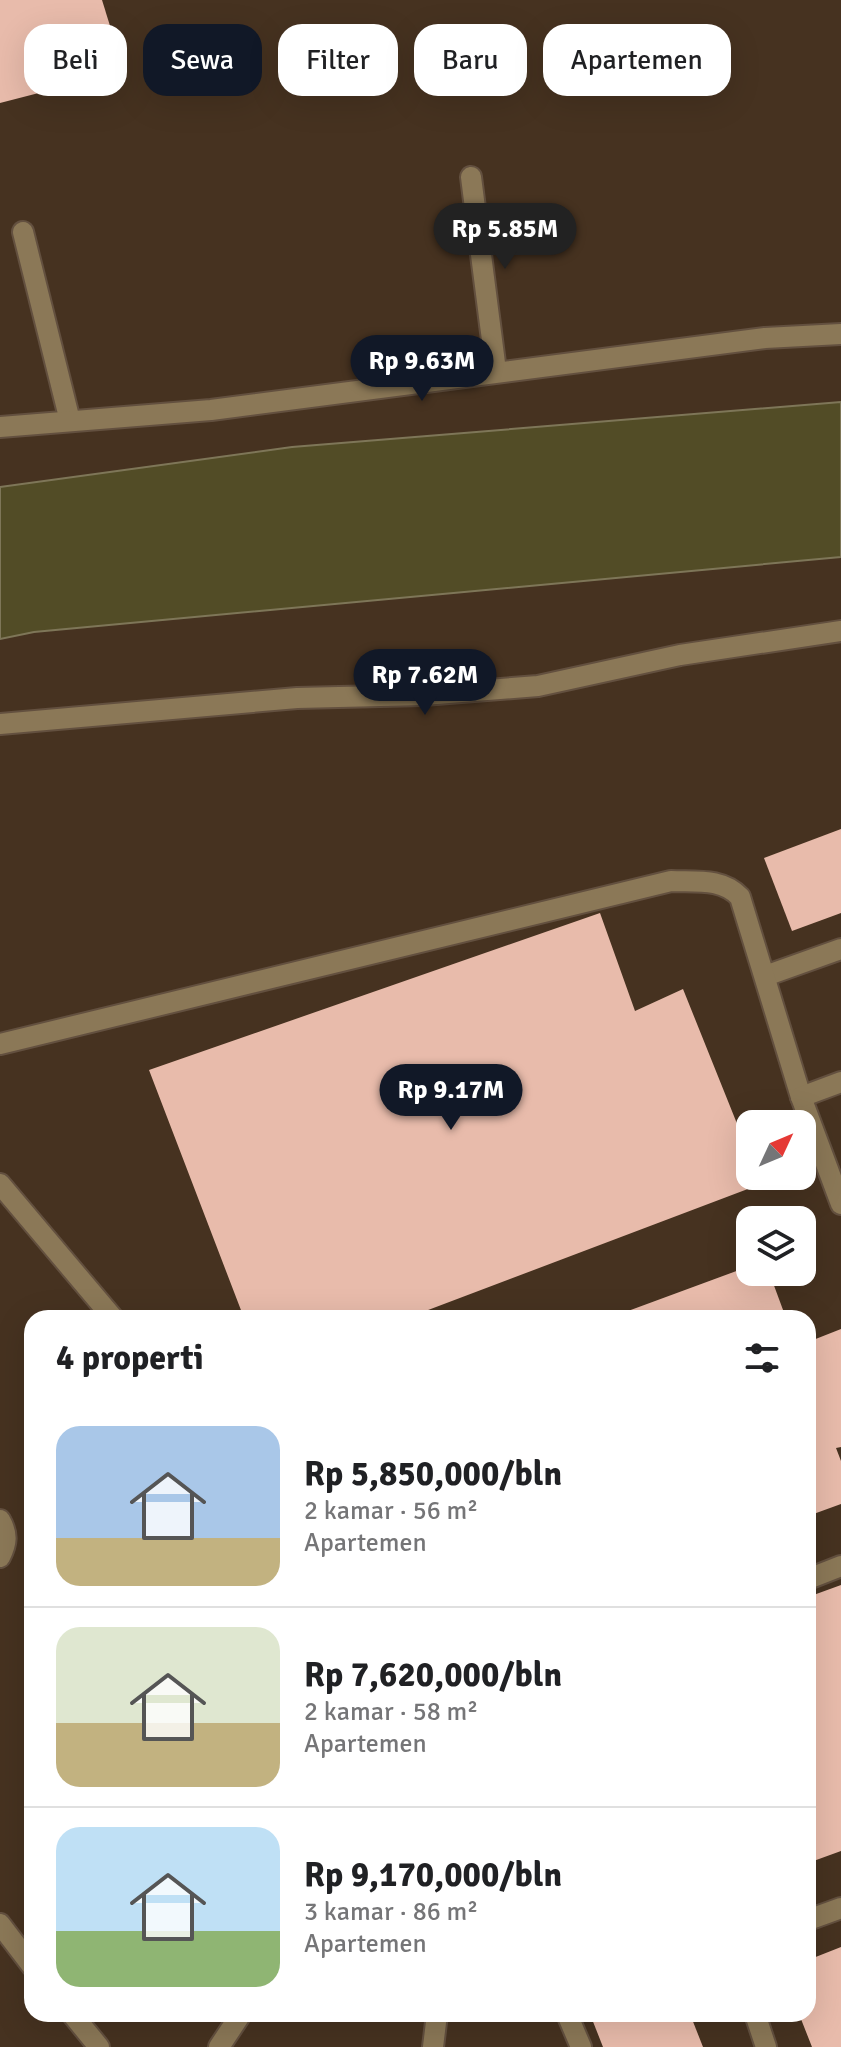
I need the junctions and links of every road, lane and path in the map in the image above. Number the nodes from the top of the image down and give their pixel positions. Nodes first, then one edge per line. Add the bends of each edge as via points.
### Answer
1 (471, 177) dead end
2 (23, 232) dead end
3 (841, 334) edge
4 (496, 371) junction
5 (70, 421) junction
6 (0, 427) edge
7 (841, 631) edge
8 (0, 724) edge
9 (841, 949) edge
10 (765, 976) junction
11 (0, 1044) edge
12 (841, 1082) edge
13 (801, 1097) junction
14 (0, 1184) edge
15 (841, 1204) edge
16 (106, 1310) edge
17 (0, 1520) edge
18 (0, 1557) edge
19 (841, 1566) edge
20 (816, 1576) edge
21 (841, 1908) edge
22 (816, 1917) edge
23 (0, 1924) edge
24 (24, 1956) edge
25 (79, 2022) edge
26 (236, 2022) edge
27 (436, 2022) edge
28 (570, 2022) edge
29 (758, 2022) edge
30 (99, 2047) edge
31 (219, 2047) edge
32 (433, 2047) edge
33 (581, 2047) edge
34 (766, 2047) edge

1 - 4 street
2 - 5 street
3 - 4 street via 765,338
4 - 5 street via 211,410
5 - 6 street
7 - 8 street via 680,655 538,686 297,698
9 - 10 street
10 - 11 street via 740,897 730,886 671,881
10 - 13 street
12 - 13 street
13 - 15 street
14 - 16 street
17 - 18 street via 6,1546
19 - 20 street
21 - 22 street
23 - 24 street
25 - 30 street
26 - 31 street
27 - 32 street
28 - 33 street
29 - 34 street

